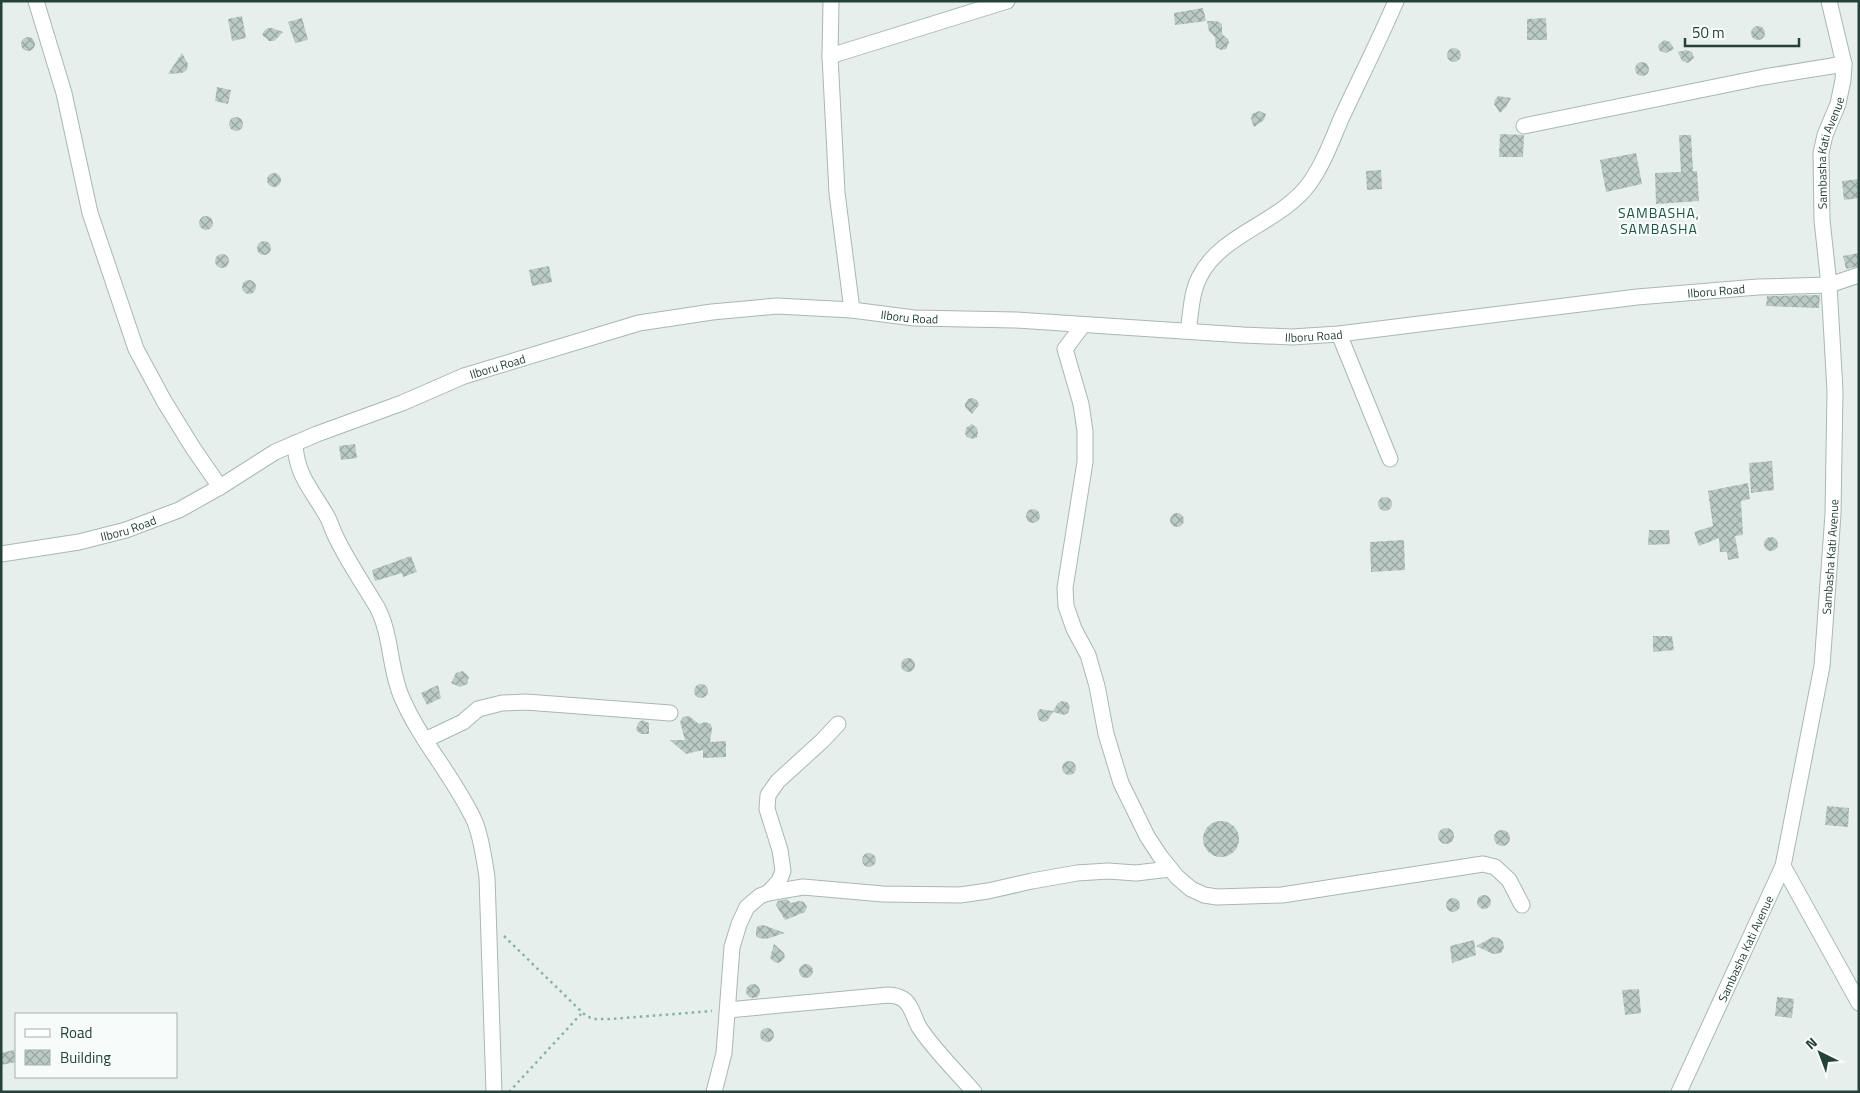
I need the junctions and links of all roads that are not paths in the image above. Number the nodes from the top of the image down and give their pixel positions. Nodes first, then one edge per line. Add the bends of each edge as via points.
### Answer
1 (36, 1) edge
2 (831, 1) edge
3 (1007, 1) edge
4 (1396, 1) edge
5 (1829, 1) edge
6 (830, 56) junction
7 (1844, 64) junction
8 (1524, 126) dead end
9 (1859, 275) edge
10 (1829, 285) junction
11 (852, 310) junction
12 (1083, 325) junction
13 (1188, 331) junction
14 (1339, 334) junction
15 (295, 443) junction
16 (1390, 459) dead end
17 (220, 487) junction
18 (1, 554) edge
19 (670, 712) dead end
20 (838, 724) dead end
21 (425, 740) junction
22 (1783, 866) junction
23 (1170, 869) junction
24 (768, 893) junction
25 (1522, 905) dead end
26 (1859, 1003) edge
27 (728, 1010) junction
28 (494, 1092) edge
29 (714, 1092) edge
30 (974, 1092) edge
31 (1679, 1092) edge

1 - 17 street via 64,94 90,213 136,349 164,401
2 - 6 street
3 - 6 street
4 - 13 street via 1310,183 1285,209 1222,249 1208,262 1199,277
5 - 7 street, Sambasha Kati Avenue
6 - 11 street via 837,193
7 - 8 street
7 - 10 street, Sambasha Kati Avenue via 1838,104 1822,153 1822,220
9 - 10 street, Ilboru Road
10 - 14 street, Ilboru Road via 1637,297
10 - 22 street, Sambasha Kati Avenue via 1835,390 1829,586 1822,666
11 - 12 street, Ilboru Road via 914,318
11 - 15 street, Ilboru Road via 777,306 640,323 464,376
12 - 13 street, Ilboru Road
12 - 23 street via 1065,349 1081,404 1085,431 1085,462 1065,588 1066,606 1088,655 1121,783 1147,836
13 - 14 street, Ilboru Road via 1292,337
14 - 16 street
15 - 17 street, Ilboru Road
15 - 21 street via 304,480 378,610 388,635 401,696
17 - 18 street, Ilboru Road via 179,510 126,530 79,542
19 - 21 street via 526,702 502,704 478,709 463,722
20 - 24 street via 778,781 768,795 768,809 783,871
21 - 28 street via 470,814 483,848 487,878
22 - 26 street
22 - 31 street, Sambasha Kati Avenue
23 - 24 street via 1077,873 960,895 883,894 803,887
23 - 25 street via 1192,889 1204,895 1282,896 1483,864 1495,867 1509,880
24 - 27 street via 747,907 739,924 732,948
27 - 29 street via 724,1052
27 - 30 street via 869,996 902,998 926,1036

